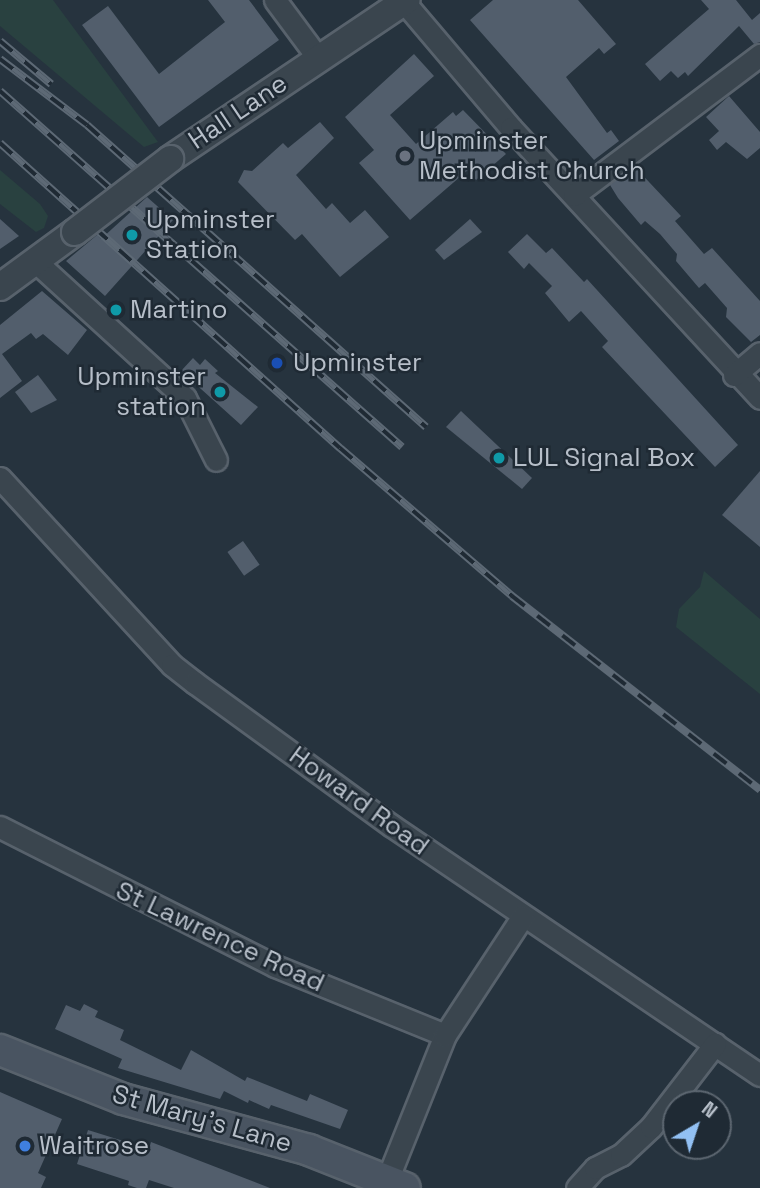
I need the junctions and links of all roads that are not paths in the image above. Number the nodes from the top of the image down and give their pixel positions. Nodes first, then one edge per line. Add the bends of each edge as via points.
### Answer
1 (275, 0) edge
2 (405, 1) edge
3 (760, 55) edge
4 (318, 58) junction
5 (574, 195) junction
6 (35, 261) junction
7 (0, 287) edge
8 (760, 353) edge
9 (734, 374) junction
10 (760, 398) edge
11 (216, 460) dead end
12 (0, 478) edge
13 (0, 827) edge
14 (523, 916) junction
15 (445, 1035) junction
16 (715, 1044) junction
17 (0, 1050) edge
18 (760, 1075) edge
19 (396, 1184) edge
20 (577, 1188) edge

1 - 4 street
2 - 4 street, Hall Lane
2 - 5 street
3 - 5 street
4 - 6 street, Hall Lane, bridge via 170,159
5 - 9 street
6 - 7 street, Hall Lane
6 - 11 street via 185,398
8 - 9 street
9 - 10 street
12 - 14 street, Howard Road via 172,665
13 - 15 street, St Lawrence Road via 275,966
14 - 15 street
14 - 16 street, Howard Road
15 - 19 street
16 - 18 street, Howard Road
16 - 20 street via 651,1127 621,1155 595,1168
17 - 19 main road, St Mary's Lane via 124,1099 309,1150

